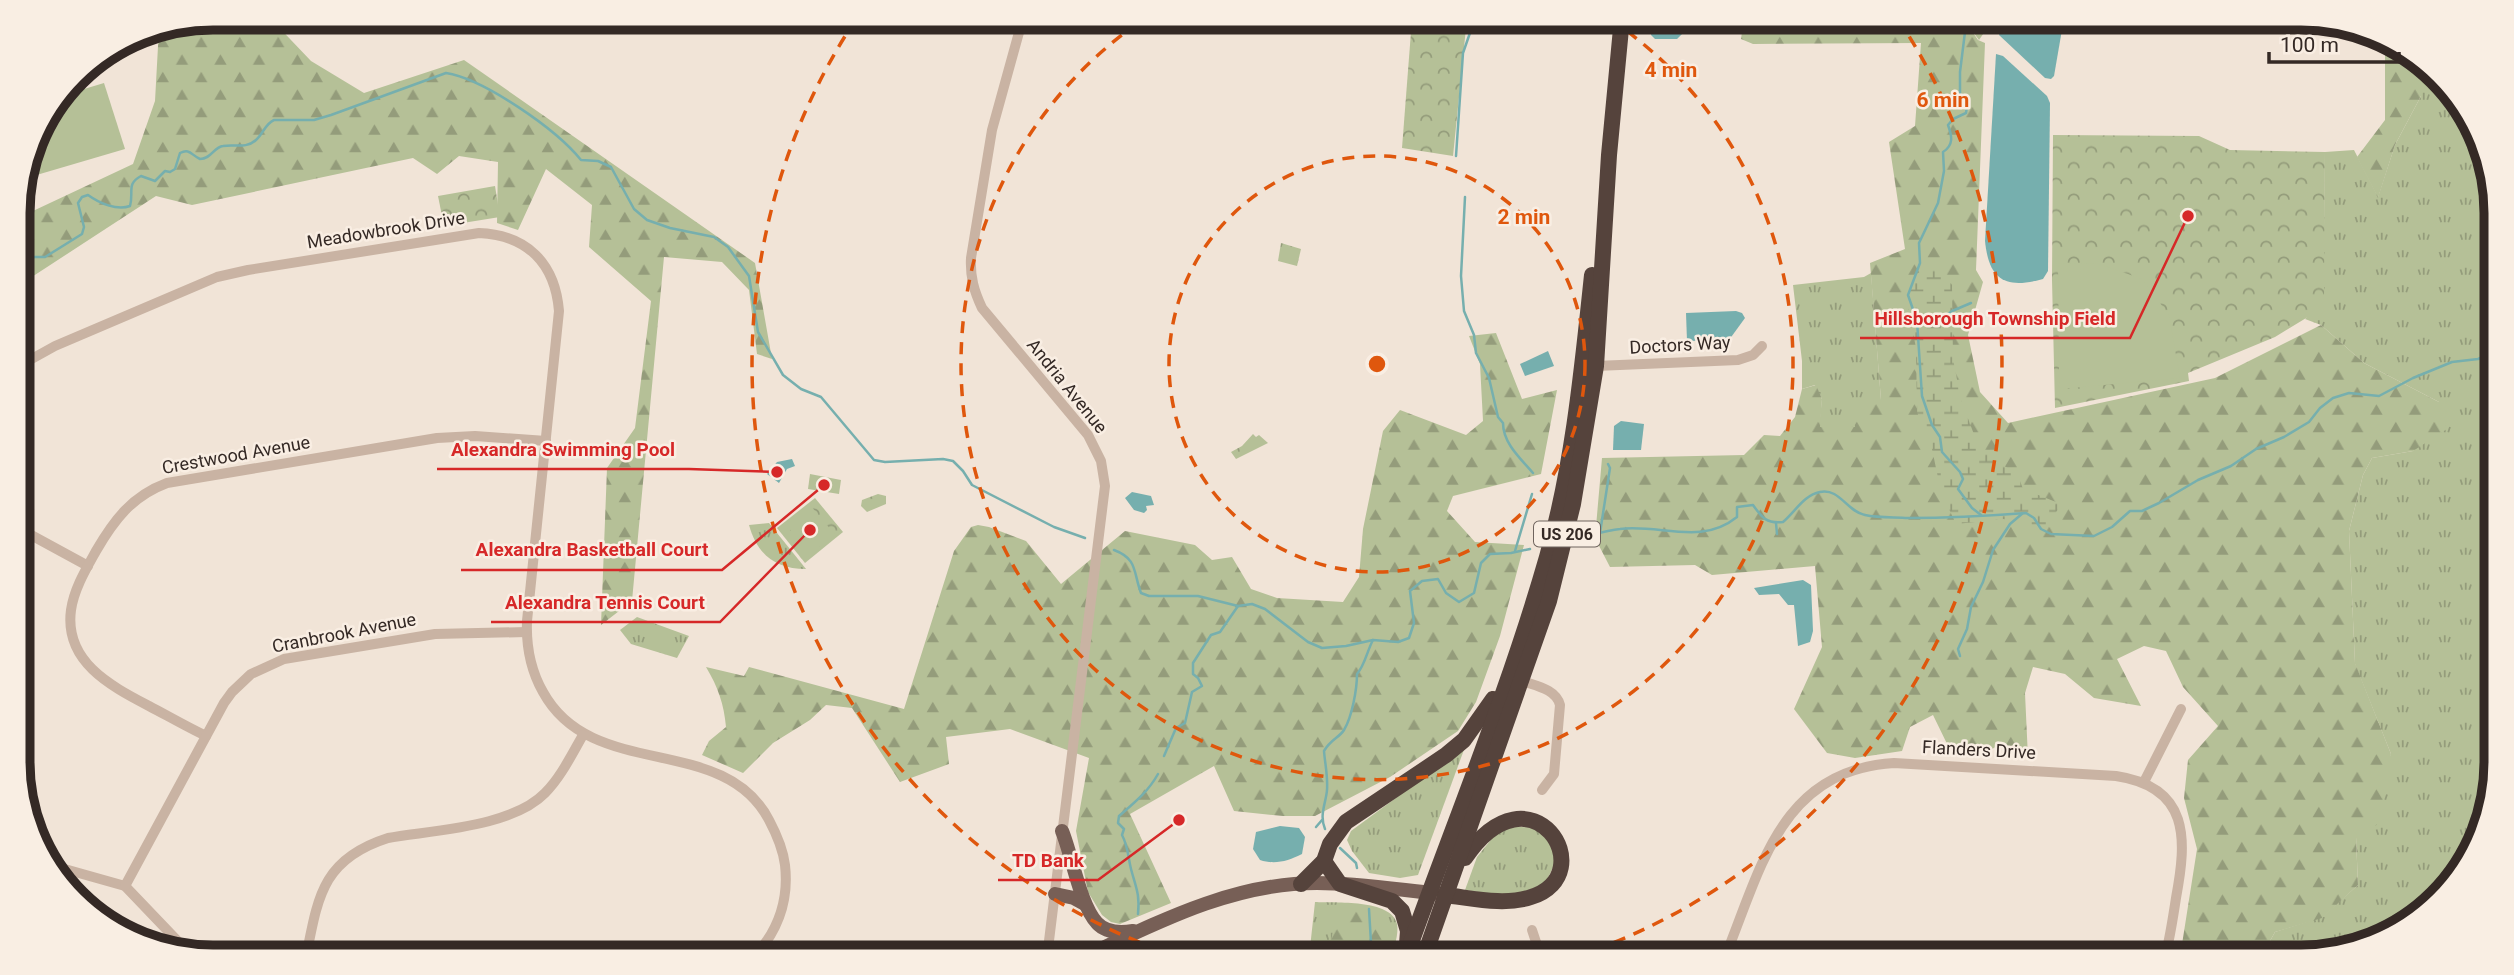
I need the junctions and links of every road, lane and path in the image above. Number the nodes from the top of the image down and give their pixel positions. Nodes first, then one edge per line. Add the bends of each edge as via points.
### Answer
1 (1020, 30) edge
2 (1621, 30) edge
3 (1609, 155) junction
4 (1762, 346) dead end
5 (30, 360) edge
6 (1596, 366) junction
7 (545, 442) junction
8 (30, 534) edge
9 (88, 566) junction
10 (526, 632) junction
11 (1515, 678) junction
12 (2181, 709) dead end
13 (583, 735) junction
14 (206, 736) junction
15 (2144, 782) junction
16 (1542, 790) dead end
17 (1062, 831) junction
18 (1324, 861) junction
19 (65, 869) edge
20 (1451, 877) junction
21 (1301, 884) junction
22 (1340, 884) junction
23 (125, 886) junction
24 (1055, 894) junction
25 (1437, 894) junction
26 (1085, 904) junction
27 (1144, 929) junction
28 (1532, 930) dead end
29 (179, 942) edge
30 (309, 945) edge
31 (763, 945) edge
32 (1048, 945) edge
33 (1110, 945) edge
34 (1407, 945) edge
35 (1412, 945) edge
36 (1426, 945) edge
37 (1537, 945) edge
38 (1731, 945) edge
39 (2167, 945) edge

1 - 17 street, Andria Avenue via 992,130 970,267 982,308 1088,435 1103,470 1104,502
2 - 3 highway, US 206
3 - 6 highway, US 206
3 - 11 highway, US 206 via 1569,461
4 - 6 street, Doctors Way via 1738,360
5 - 7 street, Meadowbrook Drive via 217,277 463,234 494,233 518,242 537,257 558,298
6 - 11 highway, US 206 via 1563,551 1549,601
7 - 9 street, Crestwood Avenue via 437,438 167,483 141,495 122,512
7 - 10 street, Meadowbrook Drive
8 - 9 street
9 - 14 street, Crestwood Avenue via 71,612 74,638 84,660 113,687
10 - 13 street, Meadowbrook Drive via 532,671 545,697
10 - 14 street, Cranbrook Avenue via 435,634 284,659 240,684
11 - 16 street via 1559,697 1554,775
11 - 18 highway via 1464,740 1346,822
11 - 20 highway, US 206
11 - 25 highway, US 206
12 - 15 street
13 - 30 street via 553,785 522,810 499,819 388,838 348,858 320,895
13 - 31 street, Meadowbrook Drive via 710,770 746,791 766,814 784,857 785,895 773,932
14 - 23 street, Cranbrook Avenue
15 - 38 street, Flanders Drive via 2116,776 1894,763 1874,764 1833,778 1801,801 1782,825
15 - 39 street via 2167,801 2183,839
17 - 24 street, Andria Avenue
17 - 26 main road
18 - 21 highway
18 - 22 highway
19 - 23 street
20 - 25 highway, US 206
20 - 25 highway via 1483,833 1516,818 1540,822 1561,850 1559,873 1533,897 1511,901
21 - 22 main road
21 - 27 main road via 1224,897
22 - 25 main road
22 - 34 highway via 1392,901 1402,911
23 - 29 street
24 - 26 main road
24 - 32 street, Andria Avenue
25 - 35 highway
25 - 36 highway
26 - 27 main road via 1104,928 1121,932
27 - 33 main road
28 - 37 street

